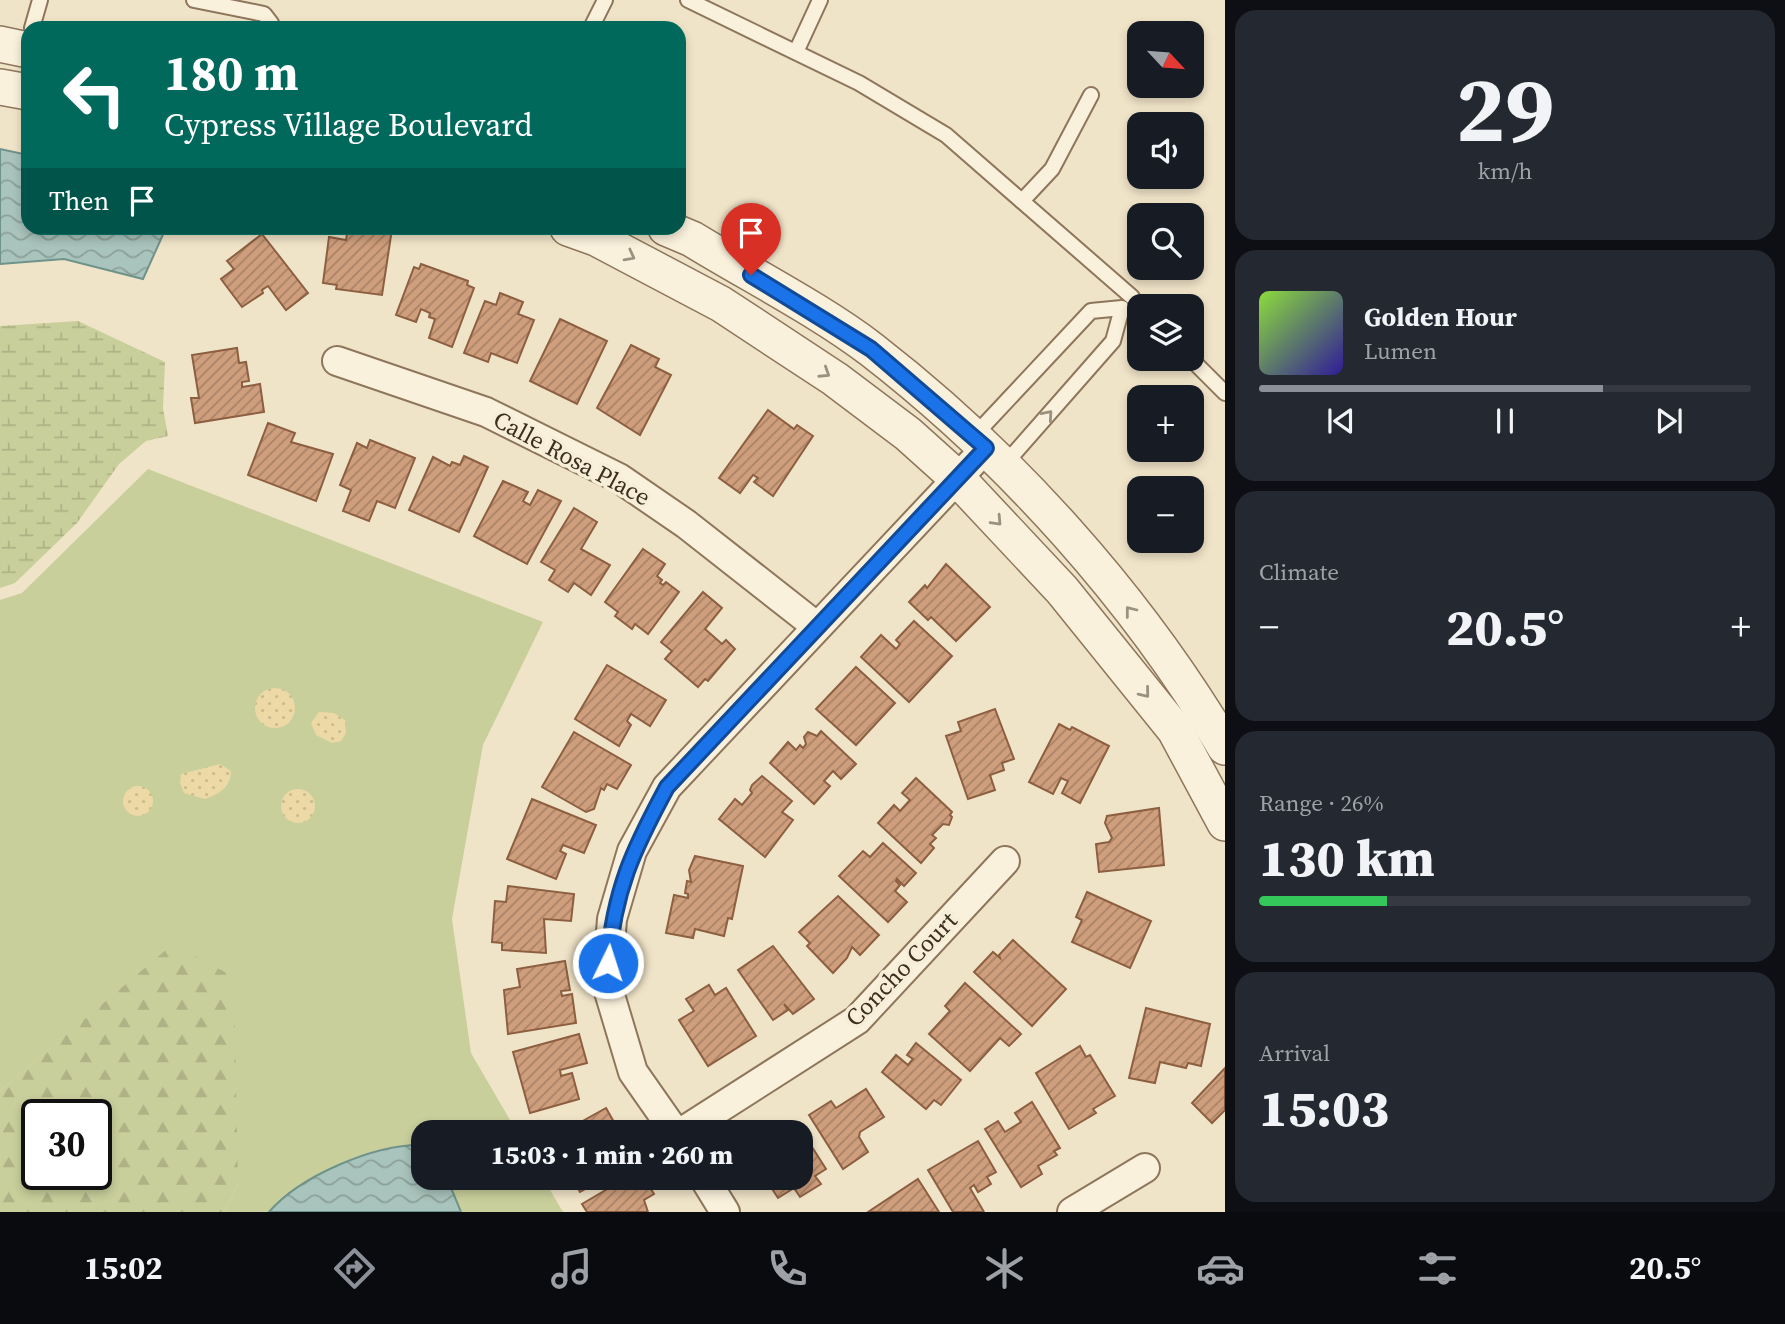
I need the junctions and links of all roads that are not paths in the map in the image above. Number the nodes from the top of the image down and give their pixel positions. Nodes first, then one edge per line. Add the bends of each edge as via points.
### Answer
1 (40, 0) edge
2 (194, 0) edge
3 (605, 0) edge
4 (688, 0) edge
5 (820, 0) edge
6 (34, 21) edge
7 (269, 21) edge
8 (594, 21) edge
9 (0, 44) edge
10 (21, 48) edge
11 (796, 52) junction
12 (0, 87) edge
13 (21, 91) edge
14 (1091, 95) dead end
15 (1022, 201) junction
16 (588, 235) edge
17 (683, 235) edge
18 (1127, 299) edge
19 (1127, 305) edge
20 (1127, 314) edge
21 (337, 360) dead end
22 (1203, 371) edge
23 (1225, 393) edge
24 (987, 451) junction
25 (957, 478) junction
26 (817, 626) junction
27 (1225, 747) edge
28 (1225, 823) edge
29 (1005, 861) dead end
30 (667, 1120) edge
31 (700, 1120) edge
32 (1145, 1168) dead end
33 (711, 1190) edge
34 (725, 1212) edge
35 (1072, 1212) edge

1 - 6 lane
2 - 7 lane via 264,14
3 - 8 lane
4 - 11 lane
5 - 11 lane
9 - 10 street
11 - 15 lane via 946,135
12 - 13 street
14 - 15 lane via 1052,169
15 - 18 lane
16 -> 25 street via 722,304 835,379
17 - 24 street via 871,349
19 - 24 lane via 1091,311
24 -> 20 lane via 1113,341
21 - 26 street, Calle Rosa Place via 486,412 619,478 687,524
22 - 23 lane
24 - 25 street
27 -> 24 street via 1192,690 1083,549
25 - 26 street
25 -> 28 street via 1062,590 1175,730
26 - 30 street via 667,787 632,851 612,919 607,985 633,1072
29 - 31 street, Concho Court via 857,1020
32 - 35 street
33 - 34 street

